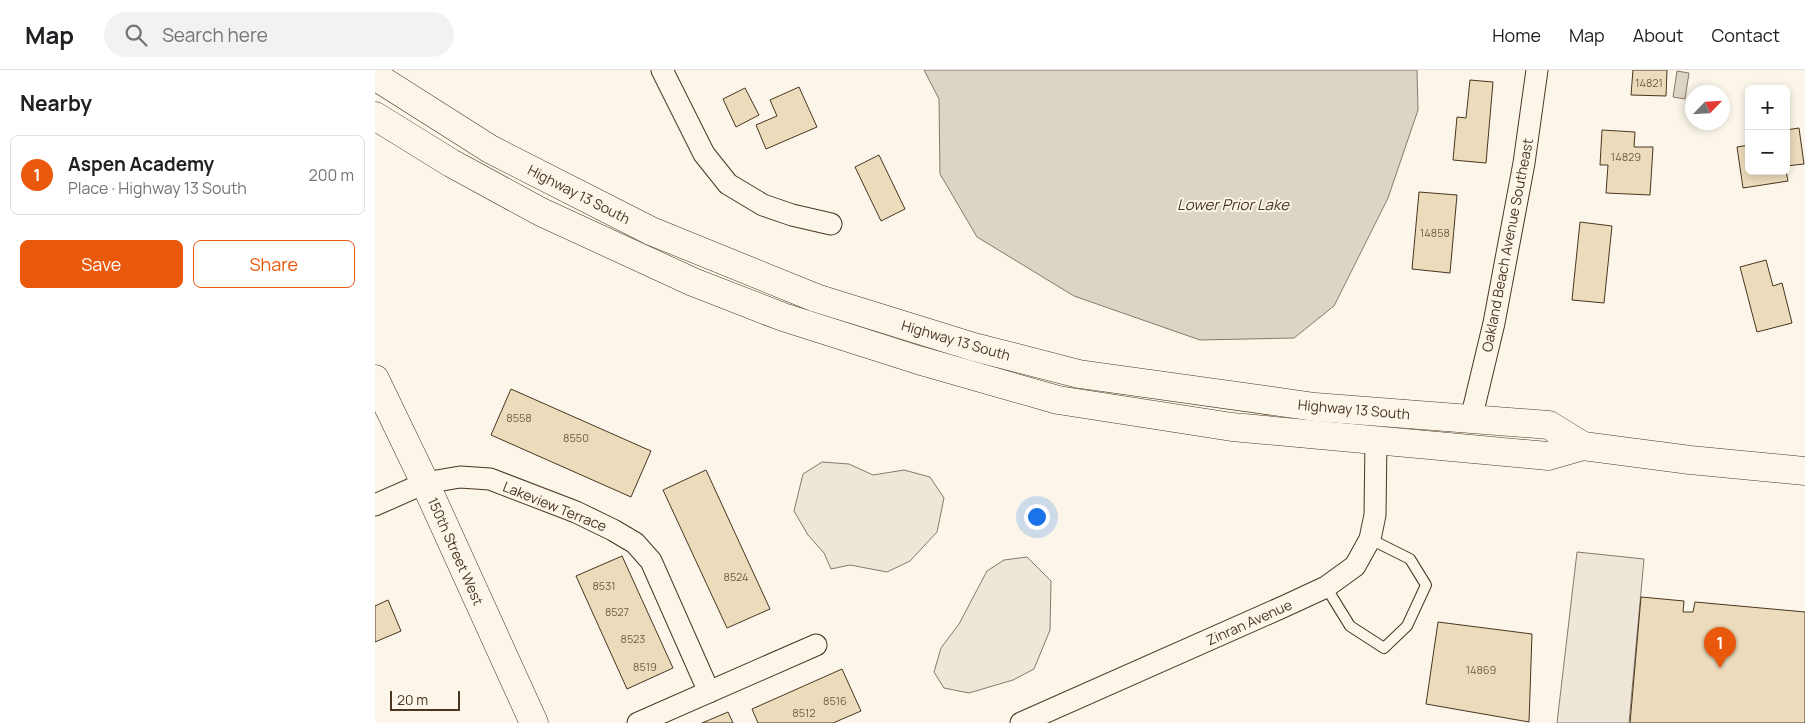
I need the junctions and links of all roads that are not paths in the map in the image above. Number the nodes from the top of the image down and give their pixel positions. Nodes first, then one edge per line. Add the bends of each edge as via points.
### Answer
1 (662, 70) edge
2 (1537, 70) edge
3 (375, 76) edge
4 (375, 116) edge
5 (831, 224) dead end
6 (375, 379) edge
7 (1471, 419) junction
8 (1375, 441) junction
9 (1583, 446) junction
10 (1805, 471) edge
11 (425, 483) junction
12 (375, 505) edge
13 (1370, 539) junction
14 (1326, 587) junction
15 (816, 645) dead end
16 (709, 692) junction
17 (534, 723) edge
18 (638, 723) edge
19 (1021, 723) edge

1 - 5 street via 703,154 728,184 763,205
2 - 7 street, Oakland Beach Avenue Southeast via 1523,173 1494,323
3 - 7 main road, Highway 13 South via 490,148 651,231 817,298 974,347 1079,374 1315,408
4 - 8 main road, Highway 13 South via 451,163 541,212 693,282 783,317 1057,400 1233,428
6 - 11 main road, 150th Street West
7 - 9 main road, Highway 13 South via 1549,424
8 - 9 main road, Highway 13 South via 1548,456
8 - 13 street, Zinran Avenue via 1375,515
9 - 10 main road, Highway 13 South
11 - 12 street, Lakeview Terrace
11 - 16 street, Lakeview Terrace via 460,477 490,479 576,512 635,543 651,562
11 - 17 main road, 150th Street West
13 - 14 street, Zinran Avenue via 1355,566
13 - 14 lane via 1410,560 1426,586 1407,626 1384,648 1350,626
14 - 19 street, Zinran Avenue
15 - 16 street
16 - 18 street

